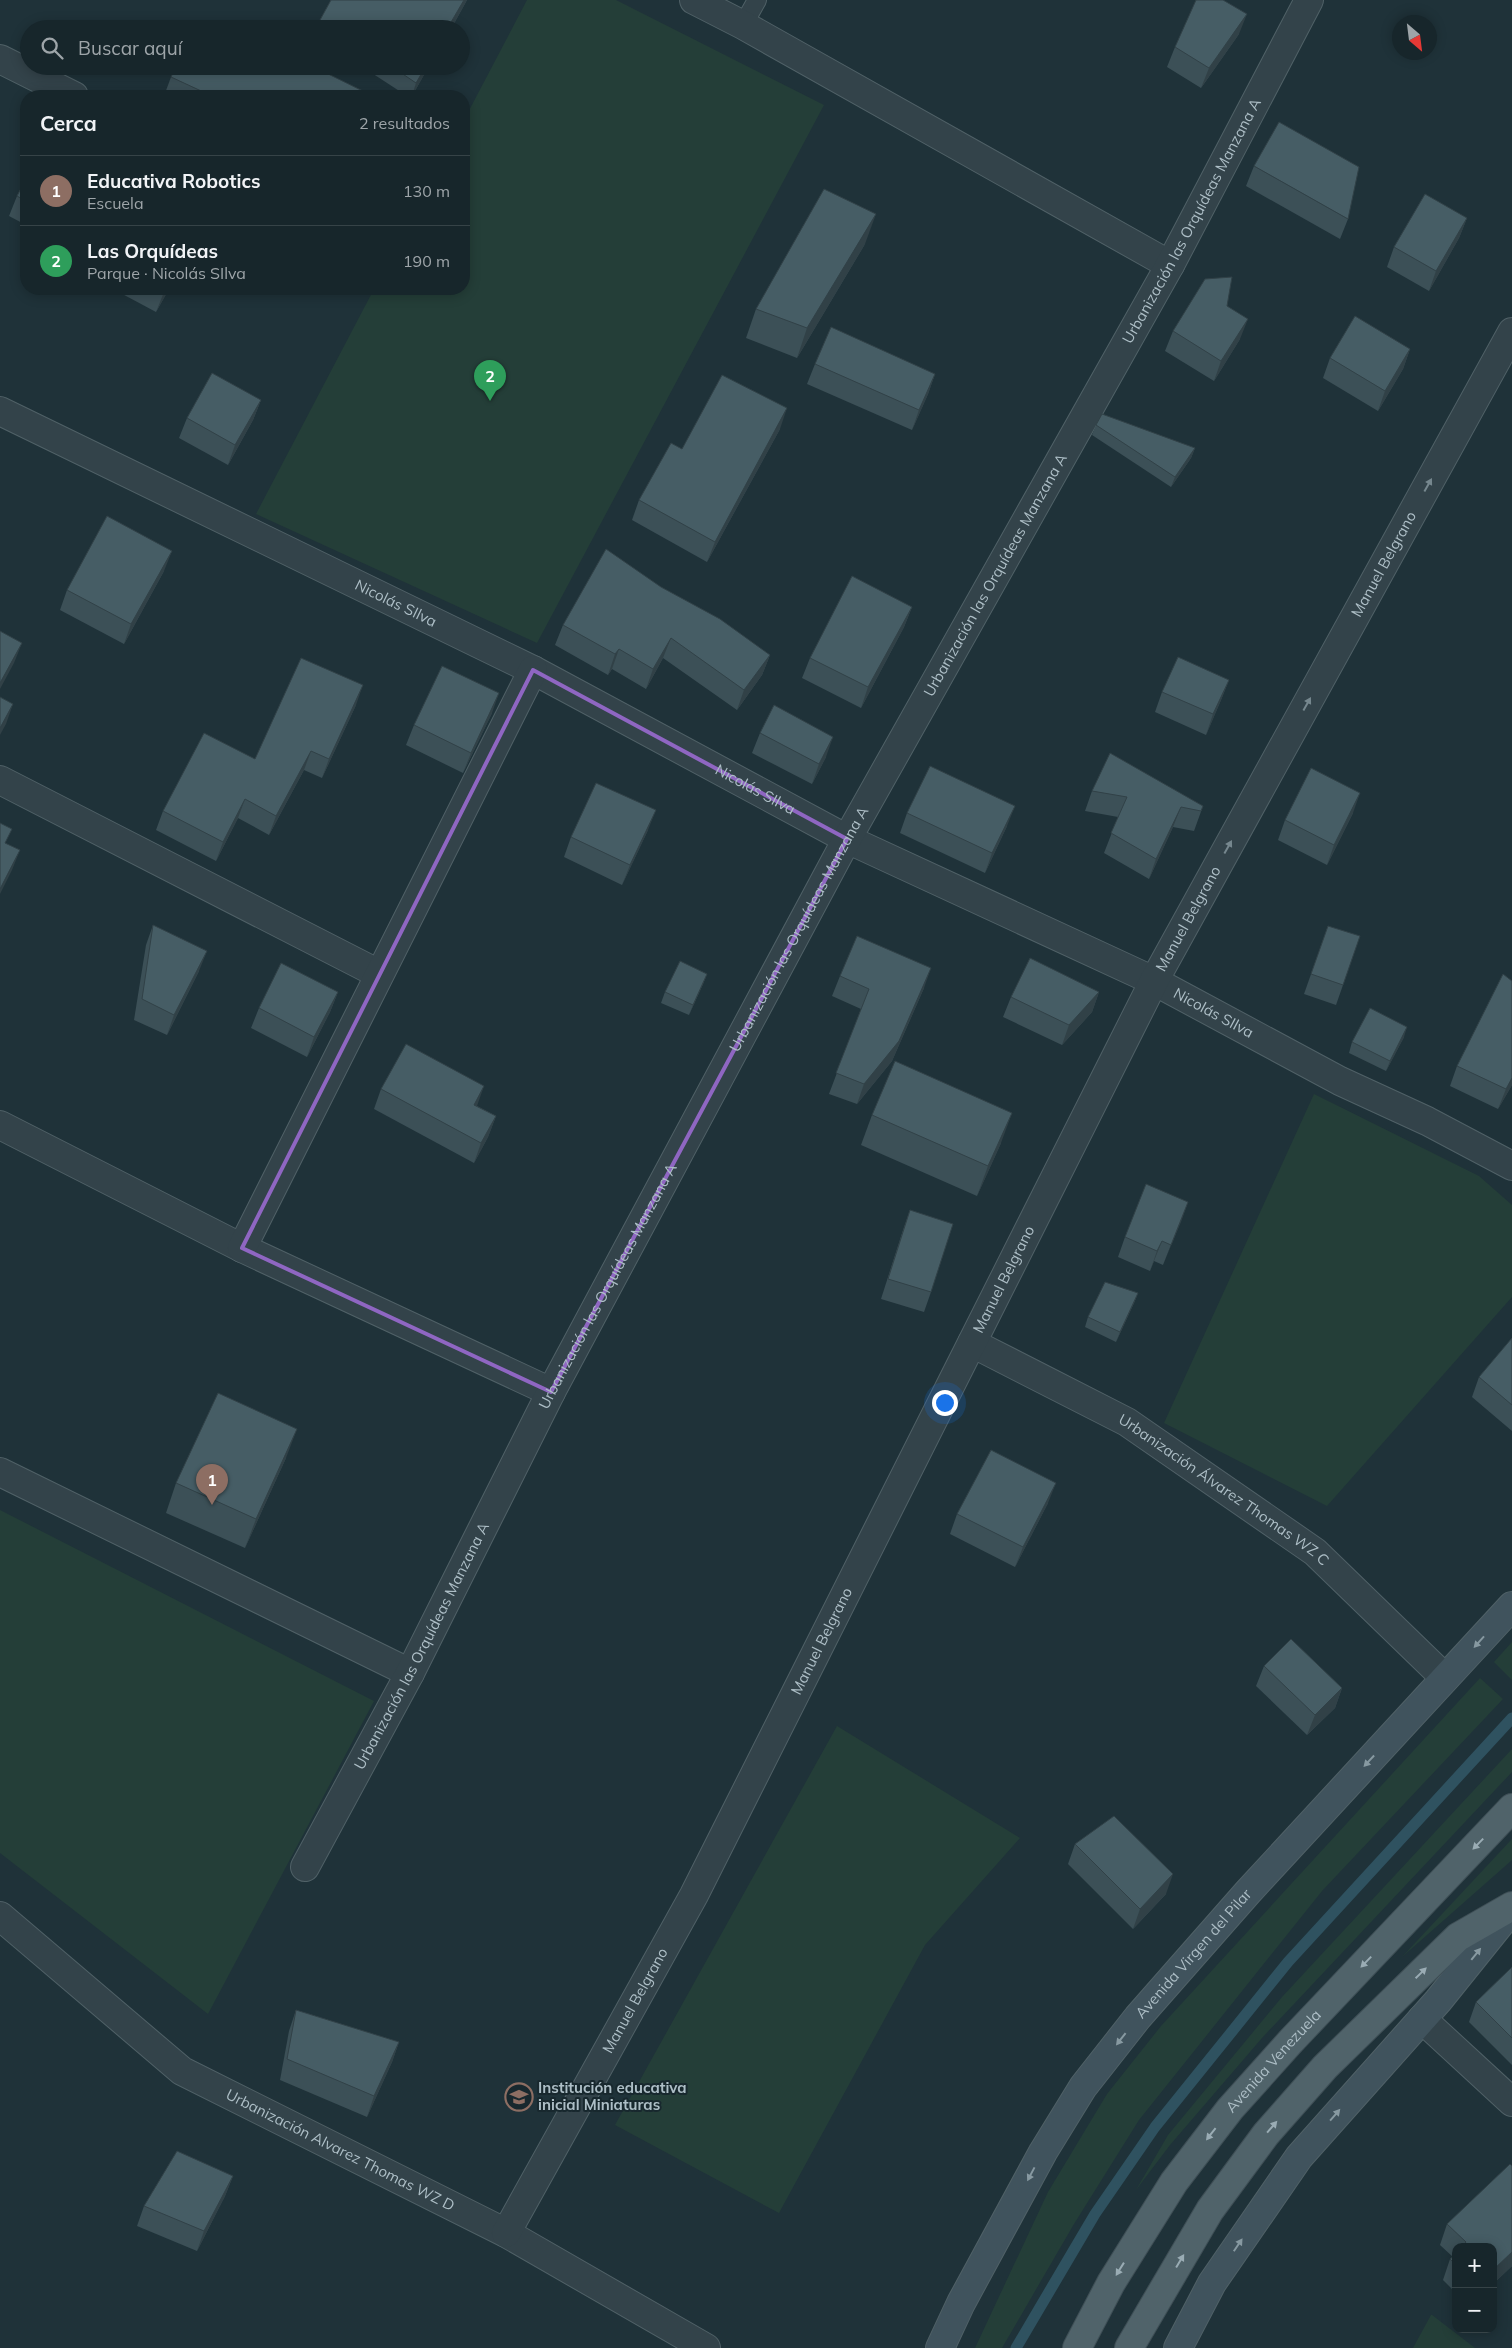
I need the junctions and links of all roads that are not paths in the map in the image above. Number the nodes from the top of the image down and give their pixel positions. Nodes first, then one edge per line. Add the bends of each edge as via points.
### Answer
1 (694, 0) edge
2 (757, 0) edge
3 (1309, 0) edge
4 (743, 26) junction
5 (0, 59) edge
6 (20, 69) edge
7 (32, 75) edge
8 (62, 90) edge
9 (1170, 265) junction
10 (1512, 332) edge
11 (0, 411) edge
12 (533, 670) junction
13 (0, 780) edge
14 (847, 839) junction
15 (379, 974) junction
16 (1154, 981) junction
17 (0, 1125) edge
18 (1512, 1166) edge
19 (242, 1248) junction
20 (972, 1343) junction
21 (551, 1392) junction
22 (0, 1472) edge
23 (1512, 1606) edge
24 (410, 1673) junction
25 (1445, 1678) junction
26 (1512, 1808) edge
27 (305, 1867) dead end
28 (1512, 1908) edge
29 (0, 1916) edge
30 (1422, 2019) junction
31 (1512, 2102) edge
32 (506, 2233) junction
33 (706, 2348) edge
34 (940, 2348) edge
35 (1077, 2348) edge
36 (1129, 2348) edge
37 (1178, 2348) edge

1 - 4 street
2 - 4 lane
3 - 9 street, Urbanización las Orquídeas Manzana A
4 - 9 street
5 - 6 street
7 - 8 street
9 - 14 street, Urbanización las Orquídeas Manzana A
16 -> 10 street, Manuel Belgrano
11 - 12 street, Nicolás SIlva
12 - 14 street, Nicolás SIlva
12 - 15 street
13 - 15 street
14 - 16 street, Nicolás SIlva
14 - 21 street, Urbanización las Orquídeas Manzana A
15 - 19 street
16 - 18 street, Nicolás SIlva via 1340,1081 1427,1121
16 - 20 street, Manuel Belgrano
17 - 19 street
19 - 21 street
20 - 25 street, Urbanización Álvarez Thomas WZ C via 1127,1422 1315,1552
20 - 32 street, Manuel Belgrano via 694,1895
21 - 24 street, Urbanización las Orquídeas Manzana A
22 - 24 street
23 -> 25 main road, Avenida Virgen del Pilar
24 - 27 street, Urbanización las Orquídeas Manzana A
25 -> 34 main road, Avenida Virgen del Pilar via 1138,2016 1083,2087 1042,2152
26 -> 35 main road, Avenida Venezuela via 1230,2109 1174,2182 1111,2283
30 -> 28 main road
36 -> 28 main road via 1210,2210 1266,2134 1325,2067 1458,1937
29 - 32 street, Urbanización Alvarez Thomas WZ D via 182,2070
30 - 31 street
37 -> 30 main road via 1212,2283 1299,2157
32 - 33 street, Urbanización Alvarez Thomas WZ D

